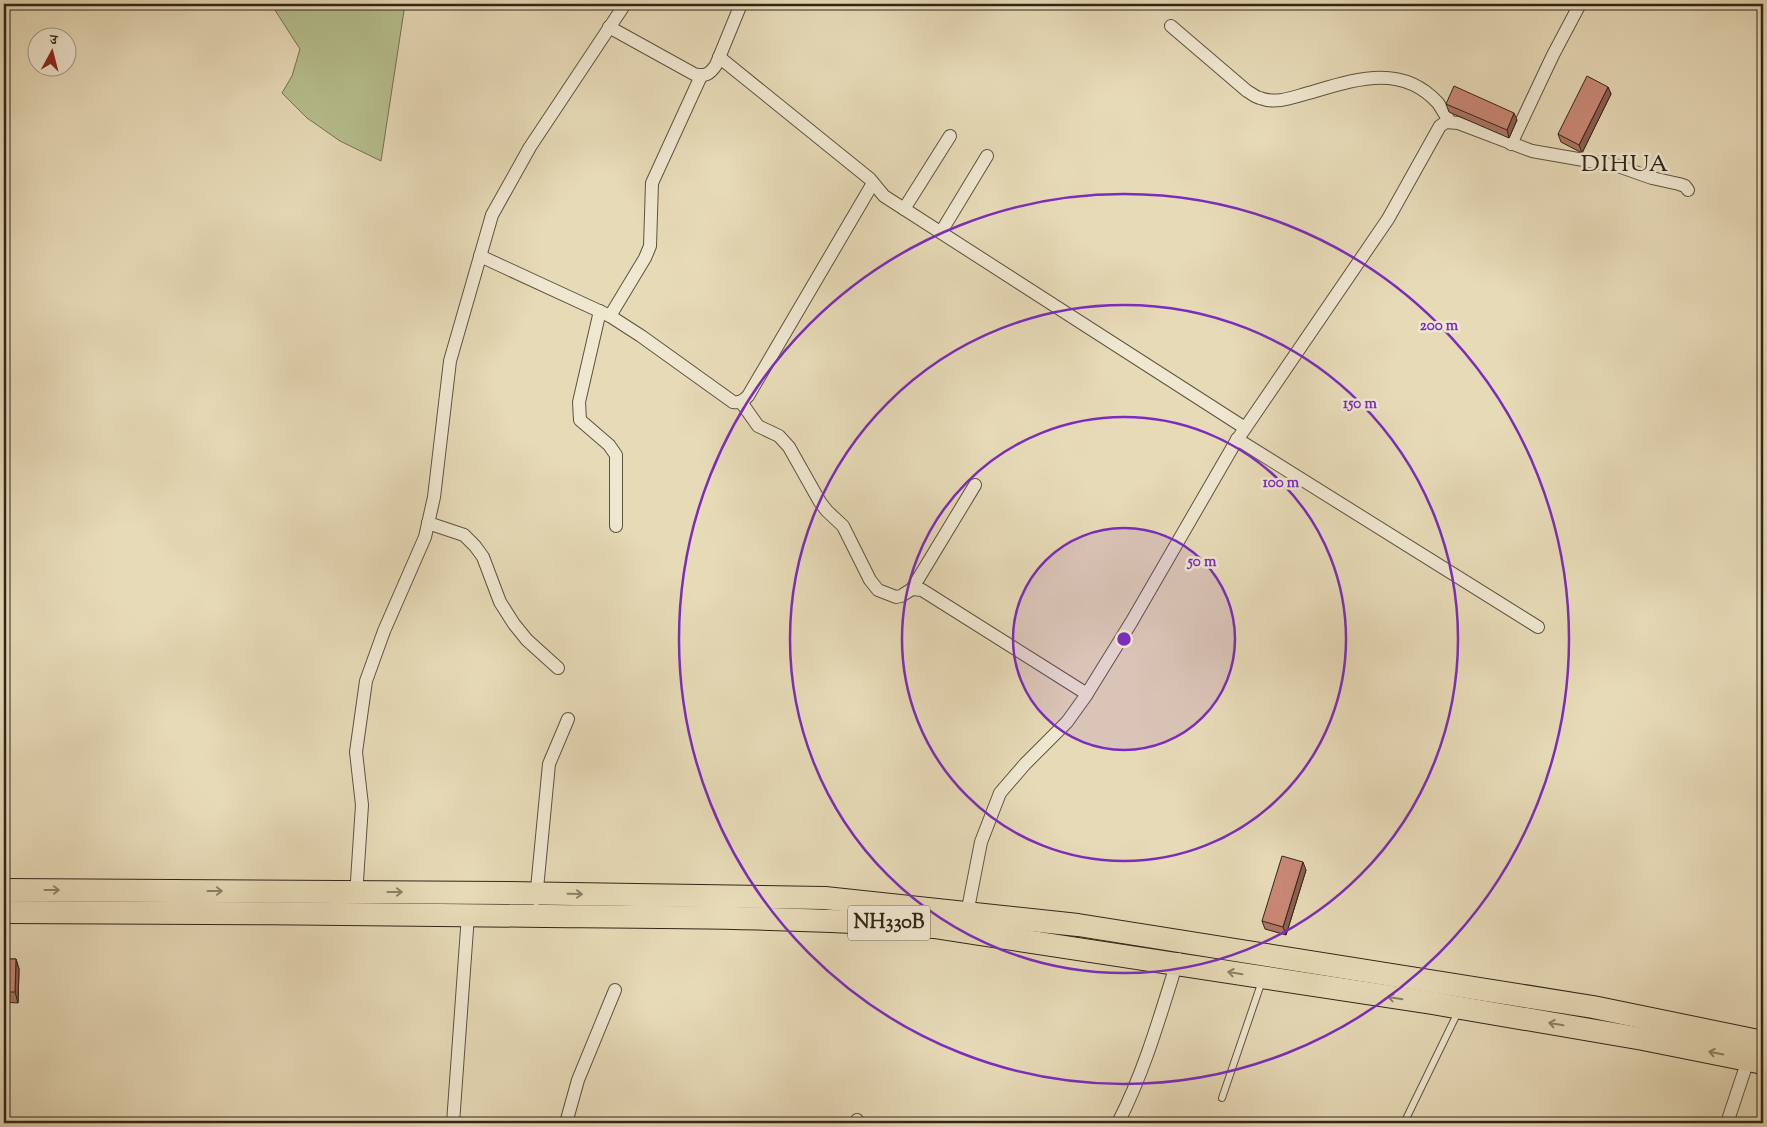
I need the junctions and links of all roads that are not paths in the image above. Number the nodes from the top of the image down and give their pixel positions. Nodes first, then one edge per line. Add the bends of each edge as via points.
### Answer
1 (625, 4) edge
2 (741, 4) edge
3 (1580, 4) edge
4 (1171, 26) dead end
5 (609, 27) junction
6 (719, 57) junction
7 (701, 76) junction
8 (1450, 122) junction
9 (950, 136) dead end
10 (1511, 144) junction
11 (987, 156) dead end
12 (874, 183) junction
13 (1688, 190) dead end
14 (904, 209) junction
15 (941, 232) junction
16 (480, 256) junction
17 (605, 314) junction
18 (741, 402) junction
19 (1245, 428) junction
20 (1237, 439) junction
21 (975, 485) dead end
22 (428, 523) junction
23 (616, 526) dead end
24 (912, 589) junction
25 (1538, 627) dead end
26 (558, 668) dead end
27 (1087, 694) junction
28 (568, 719) dead end
29 (4, 890) edge
30 (536, 894) junction
31 (356, 903) junction
32 (4, 912) edge
33 (468, 915) junction
34 (536, 916) junction
35 (965, 922) junction
36 (1183, 942) junction
37 (1176, 964) junction
38 (1264, 978) junction
39 (615, 990) dead end
40 (1460, 1008) junction
41 (1763, 1041) edge
42 (1756, 1062) edge
43 (1222, 1098) dead end
44 (453, 1123) edge
45 (566, 1123) edge
46 (1118, 1123) edge
47 (1404, 1123) edge
48 (1728, 1123) edge

1 - 5 street
2 - 6 street
3 - 10 street
4 - 8 street via 1247,91 1260,98 1285,100 1348,82 1392,77 1427,94
5 - 7 street
5 - 16 street via 530,148 492,215
6 - 7 street via 711,72
6 - 12 street
7 - 17 street via 652,183 650,246
8 - 10 street
8 - 19 street via 1440,126 1388,219
9 - 14 street
10 - 13 street via 1532,151 1618,166 1680,184
11 - 15 street
12 - 14 street via 884,196
12 - 18 street via 748,396
14 - 15 street
15 - 19 street
16 - 17 street
16 - 22 street via 450,361
17 - 18 street via 733,402
17 - 23 street via 579,402 580,420 616,455
18 - 24 street via 758,426 779,436 789,447 820,502 843,526 878,590 896,597
19 - 20 street
20 - 25 street
20 - 27 street
21 - 24 street
22 - 26 street via 464,535 475,546 500,602 514,624
22 - 31 street via 366,681 356,752 362,805
24 - 27 street via 922,590
27 - 35 street via 1067,722 1000,793 981,842
28 - 30 street via 549,764
29 -> 31 highway, NH330B
31 -> 30 highway, NH330B
30 - 34 street
30 -> 35 highway, NH330B via 824,898
31 - 32 highway, NH330B
31 - 33 highway, NH330B
33 - 34 highway, NH330B
33 - 44 street
34 - 35 highway, NH330B via 860,921 934,927
35 - 36 highway, NH330B via 1078,925
35 - 37 highway, NH330B
36 - 37 street
36 - 41 highway, NH330B via 1593,1007
38 -> 37 highway, NH330B
37 - 46 street via 1135,1090
40 -> 38 highway, NH330B
38 - 43 lane
39 - 45 street via 578,1080
42 -> 40 highway, NH330B
40 - 47 lane
42 - 48 street

